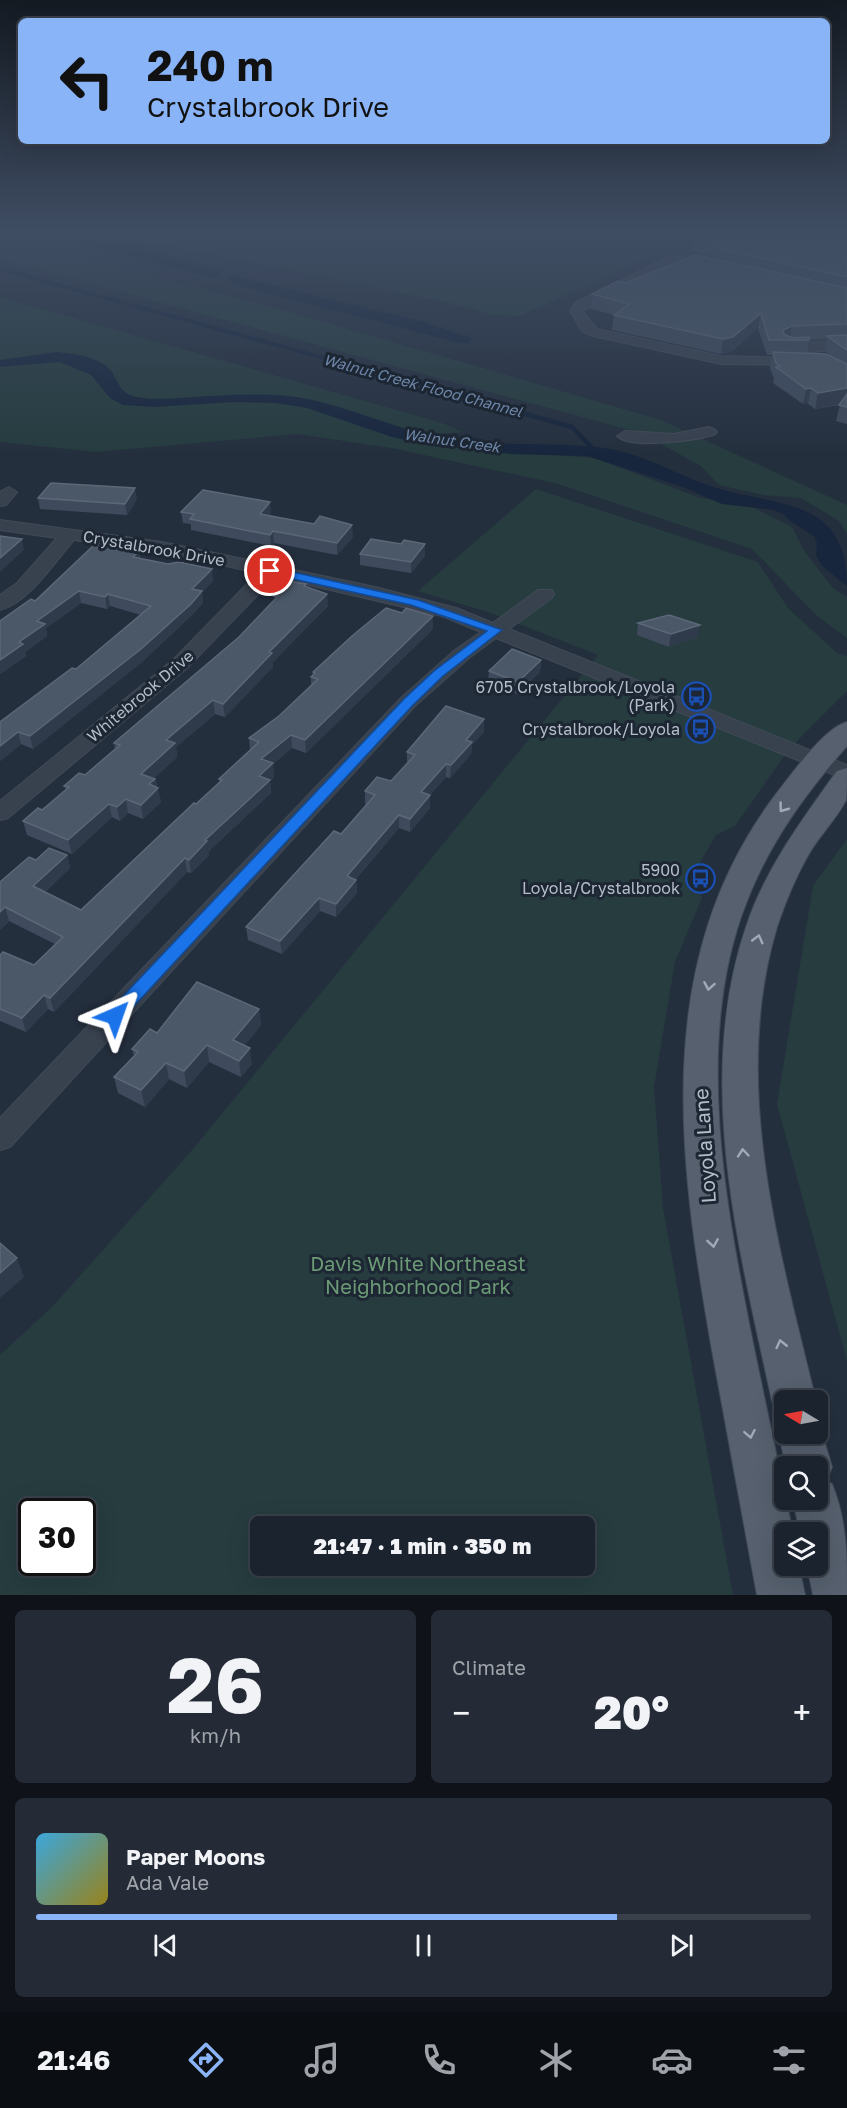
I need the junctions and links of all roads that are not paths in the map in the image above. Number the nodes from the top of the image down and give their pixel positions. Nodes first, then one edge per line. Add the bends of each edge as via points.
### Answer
1 (580, 305) edge
2 (578, 315) junction
3 (594, 317) dead end
4 (847, 344) edge
5 (766, 347) edge
6 (811, 348) junction
7 (709, 432) dead end
8 (625, 436) dead end
9 (0, 525) edge
10 (70, 534) junction
11 (270, 571) junction
12 (545, 594) dead end
13 (0, 604) edge
14 (496, 630) junction
15 (847, 730) edge
16 (837, 771) edge
17 (0, 813) edge
18 (0, 1138) edge
19 (792, 1390) edge
20 (818, 1510) edge
21 (781, 1595) edge
22 (837, 1595) edge

1 - 2 street
2 - 3 street
2 - 6 street via 593,332 715,359 820,363
4 - 6 street
5 - 6 street
7 - 8 street via 674,439
9 - 10 street, Crystalbrook Drive
10 - 11 street, Crystalbrook Drive via 162,547
10 - 13 street via 30,580
11 - 14 street, Crystalbrook Drive via 414,602
11 - 17 street, Whitebrook Drive via 180,664
12 - 14 street
14 - 16 street, Crystalbrook Drive
14 - 18 street via 408,702
15 - 16 main road, Loyola Lane
19 -> 16 main road, Loyola Lane via 744,1165 739,1089 742,1021 760,931 778,883
16 -> 21 main road, Loyola Lane via 759,843 737,890 713,965 700,1057 700,1126 712,1235
20 - 22 main road

